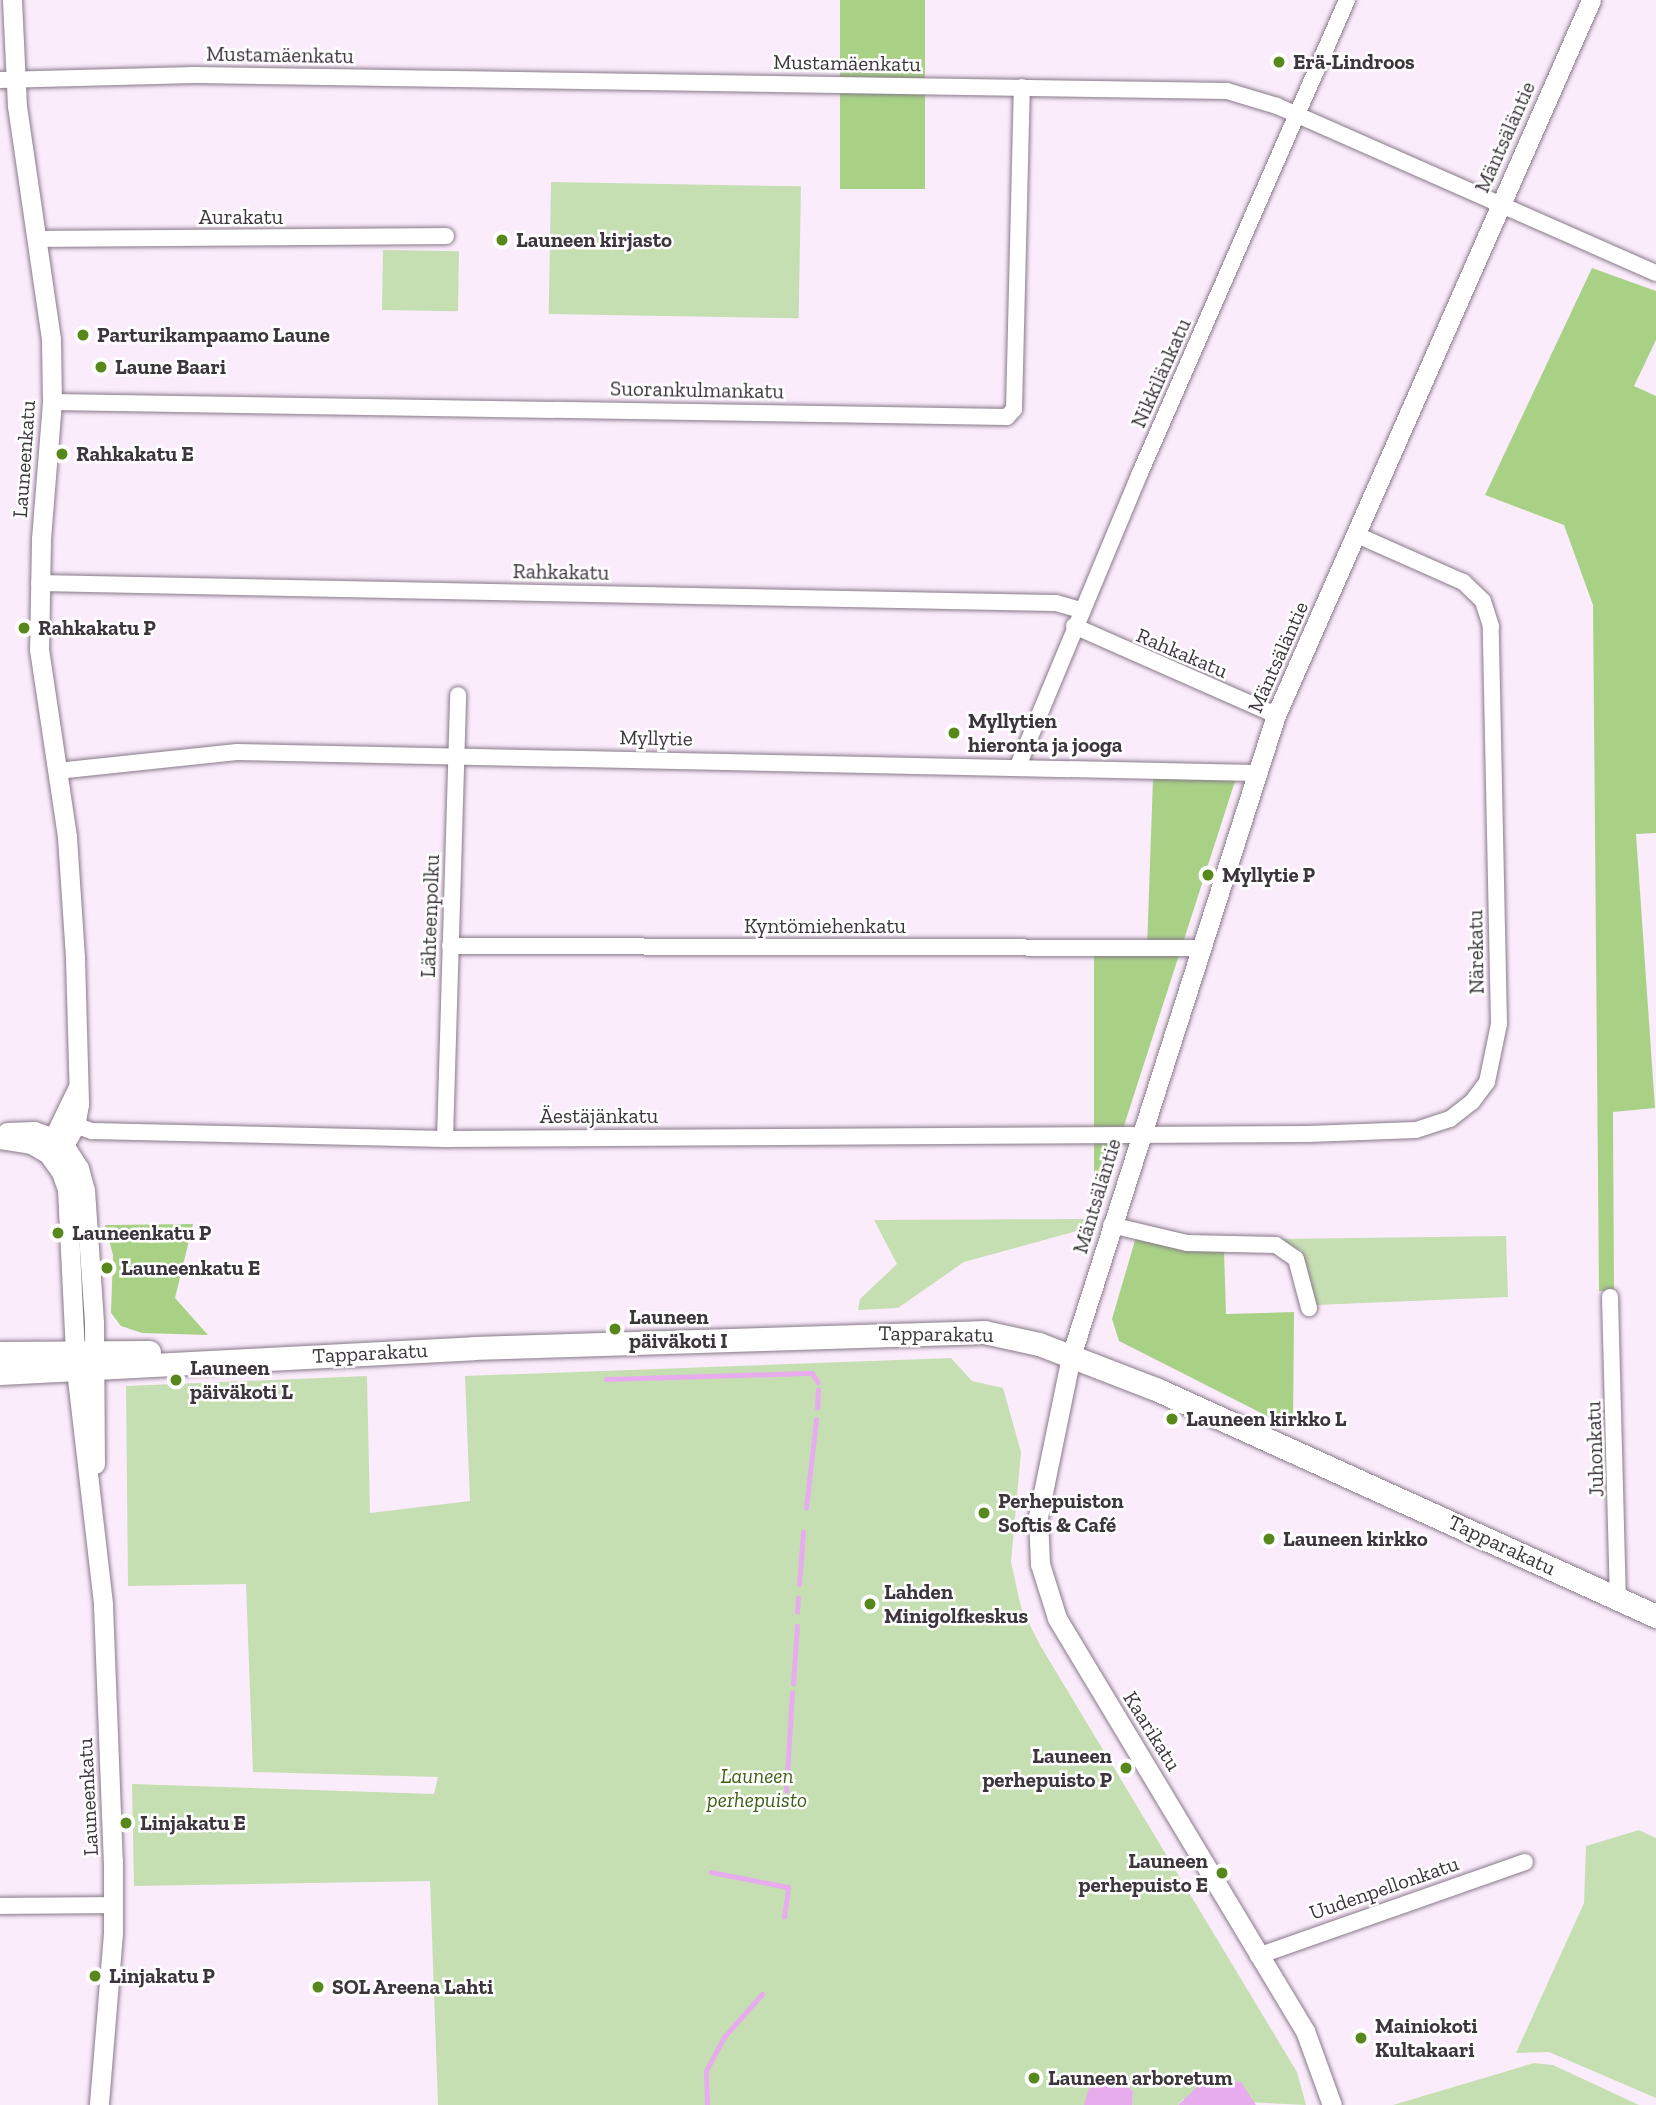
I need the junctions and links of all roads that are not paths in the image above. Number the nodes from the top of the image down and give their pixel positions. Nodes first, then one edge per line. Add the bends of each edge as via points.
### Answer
1 (12, 0) edge
2 (1348, 0) edge
3 (1591, 0) edge
4 (8, 79) edge
5 (1022, 87) junction
6 (1297, 115) junction
7 (1499, 206) junction
8 (446, 236) dead end
9 (37, 239) junction
10 (1656, 273) edge
11 (52, 402) junction
12 (1357, 535) junction
13 (39, 583) junction
14 (1081, 610) junction
15 (1074, 626) junction
16 (458, 695) dead end
17 (1276, 715) junction
18 (456, 755) junction
19 (1018, 766) junction
20 (57, 771) junction
21 (1256, 773) junction
22 (450, 946) junction
23 (1199, 948) junction
24 (68, 1122) junction
25 (1140, 1134) junction
26 (0, 1136) edge
27 (446, 1139) junction
28 (54, 1145) junction
29 (1111, 1225) junction
30 (1610, 1297) dead end
31 (1309, 1308) dead end
32 (0, 1353) edge
33 (1071, 1356) junction
34 (86, 1361) junction
35 (0, 1373) edge
36 (1618, 1599) junction
37 (1656, 1616) edge
38 (1525, 1861) dead end
39 (113, 1905) junction
40 (0, 1906) edge
41 (1258, 1956) junction
42 (99, 2105) edge
43 (1332, 2105) edge

1 - 4 street, Launeenkatu
2 - 6 street, Nikkilänkatu
3 - 7 street, Mäntsäläntie
4 - 5 street, Mustamäenkatu via 181,75
4 - 9 street, Launeenkatu
5 - 6 street, Mustamäenkatu via 1227,91
5 - 11 street, Suorankulmankatu via 1014,409 1007,417
6 - 7 street, Mustamäenkatu
6 - 14 street, Nikkilänkatu
7 - 10 street, Mustamäenkatu
7 - 12 street, Mäntsäläntie
8 - 9 street, Aurakatu
9 - 11 street, Launeenkatu via 51,340
11 - 13 street, Launeenkatu
12 - 17 street, Mäntsäläntie
12 - 25 street, Närekatu via 1462,583 1488,612 1493,642 1499,1024 1487,1082 1472,1102 1450,1119 1416,1130
13 - 14 street, Rahkakatu via 1056,603
13 - 20 street, Launeenkatu via 38,649
14 - 15 street, Nikkilänkatu
15 - 17 street, Rahkakatu
15 - 19 street, Nikkilänkatu
16 - 18 street, Lähteenpolku
17 - 21 street, Mäntsäläntie
18 - 19 street, Myllytie
18 - 20 street, Myllytie via 237,752
18 - 22 street, Lähteenpolku
19 - 21 street, Myllytie
20 - 24 street, Launeenkatu via 67,837 75,958 77,1089
21 - 23 street, Mäntsäläntie
22 - 23 street, Kyntömiehenkatu
22 - 27 street, Lähteenpolku
23 - 25 street, Mäntsäläntie
24 - 27 street, Äestäjänkatu via 92,1131
24 - 28 street, Launeenkatu
25 - 27 street, Äestäjänkatu
25 - 29 street, Mäntsäläntie
26 - 28 street
28 - 34 street, Launeenkatu via 76,1161 85,1190
29 - 31 street via 1187,1244 1276,1245 1296,1259
29 - 33 street, Mäntsäläntie
30 - 36 street, Juhonkatu
32 - 34 main road
33 - 34 main road, Tapparakatu via 1012,1336 958,1332 242,1359 198,1351
33 - 36 main road, Tapparakatu via 1325,1462
33 - 41 street, Kaarikatu via 1038,1517 1046,1591 1064,1629
34 - 35 main road
34 - 39 street, Launeenkatu via 103,1605
36 - 37 main road, Tapparakatu
38 - 41 street, Uudenpellonkatu
39 - 40 street
39 - 42 street, Launeenkatu
41 - 43 street, Kaarikatu via 1305,2031

